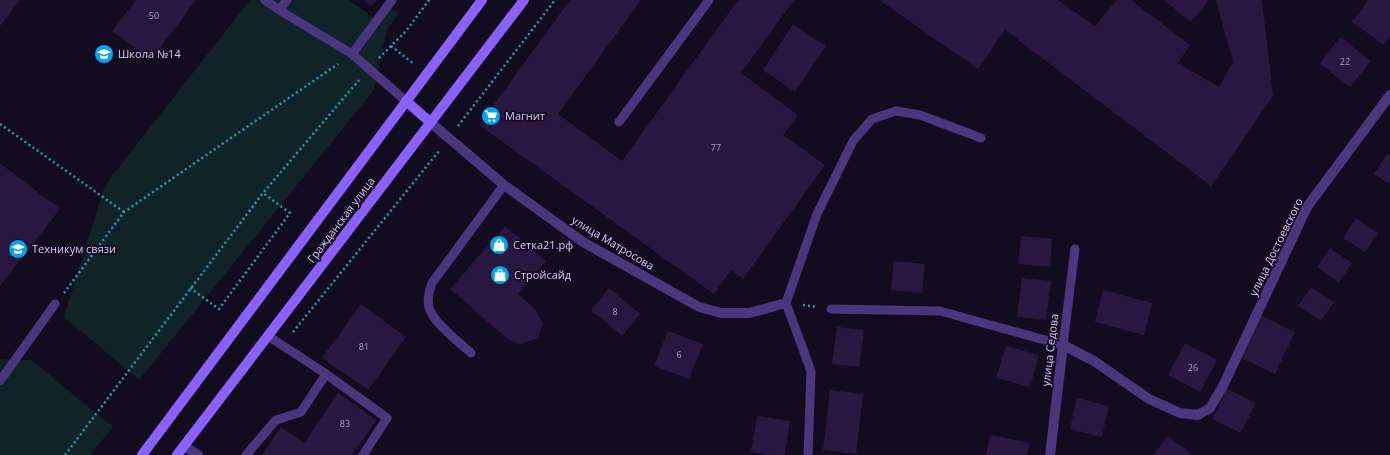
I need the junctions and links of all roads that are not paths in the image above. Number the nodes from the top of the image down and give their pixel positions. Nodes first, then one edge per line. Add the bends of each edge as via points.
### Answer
1 (265, 0) edge
2 (287, 0) edge
3 (392, 0) edge
4 (482, 0) edge
5 (524, 0) edge
6 (709, 0) edge
7 (279, 10) junction
8 (352, 54) junction
9 (1390, 95) edge
10 (406, 101) junction
11 (430, 122) junction
12 (619, 122) dead end
13 (981, 138) dead end
14 (504, 185) junction
15 (1075, 249) dead end
16 (786, 303) junction
17 (55, 304) road end
18 (831, 309) road end
19 (268, 336) junction
20 (1063, 346) junction
21 (471, 353) dead end
22 (326, 374) junction
23 (0, 381) edge
24 (184, 446) junction
25 (142, 455) edge
26 (177, 455) edge
27 (198, 455) edge
28 (246, 455) edge
29 (363, 455) edge
30 (808, 455) edge
31 (1050, 455) edge

1 - 7 lane
2 - 7 lane
3 - 8 lane
4 - 10 main road, Гражданская улица
5 - 11 main road, Гражданская улица
6 - 12 lane
7 - 8 lane
8 - 10 lane
9 - 20 street, улица Достоевского via 1307,207 1223,386 1210,408 1198,415 1180,413 1149,399 1094,361
10 - 11 main road
10 - 25 main road, Гражданская улица
11 - 14 street, улица Матросова
11 - 19 main road, Гражданская улица
13 - 16 lane via 920,115 896,111 872,119 853,141 817,214
14 - 16 street, улица Матросова via 583,242 699,307 721,313 749,313
14 - 21 lane via 432,283 428,294 429,309 434,318
15 - 20 lane, улица Седова
16 - 30 lane via 811,371
17 - 23 lane
18 - 20 lane via 940,311
19 - 22 lane
19 - 24 main road, Гражданская улица
20 - 31 street, улица Седова
22 - 28 lane via 301,412 276,420
22 - 29 lane via 388,418
24 - 26 main road, Гражданская улица
24 - 27 street

